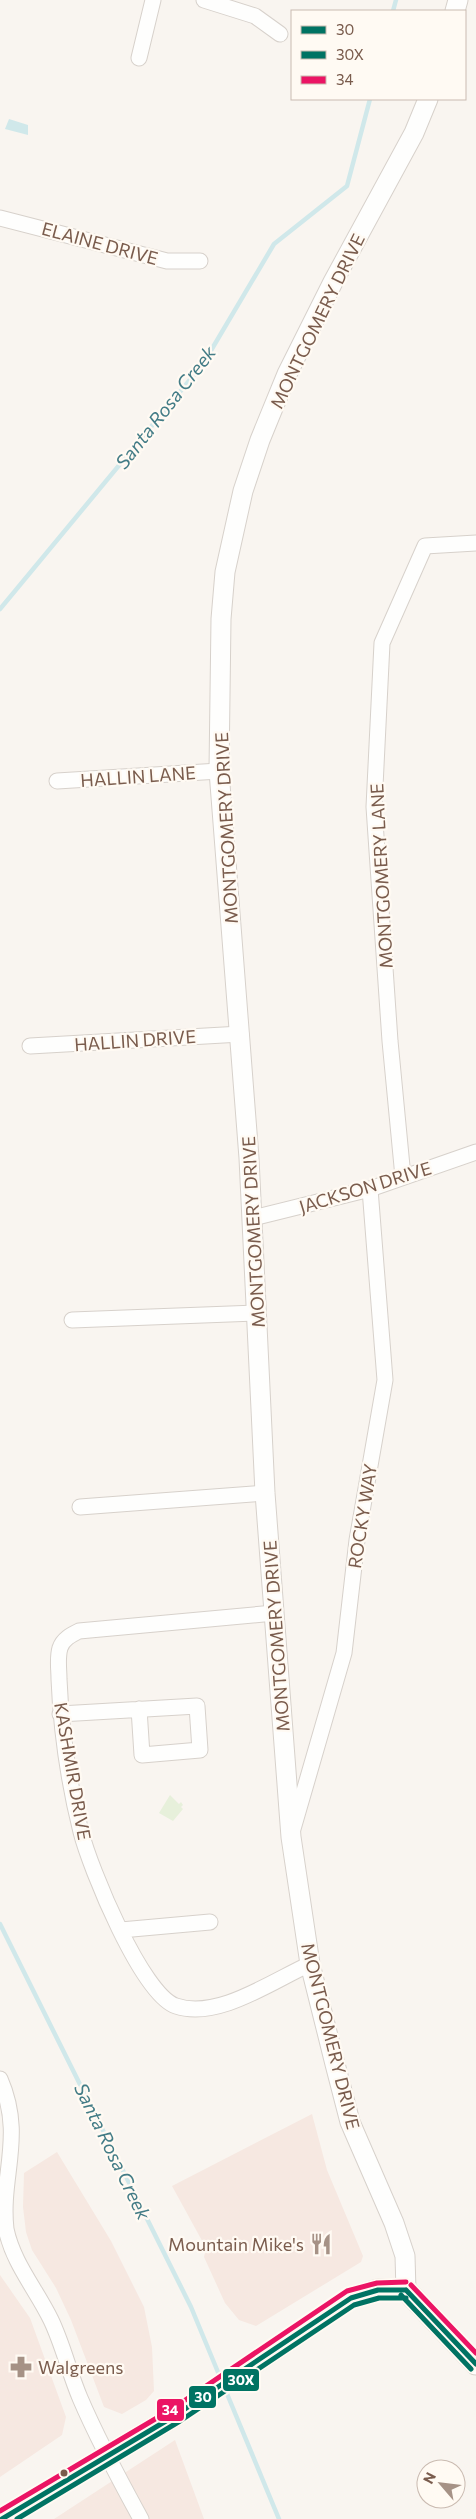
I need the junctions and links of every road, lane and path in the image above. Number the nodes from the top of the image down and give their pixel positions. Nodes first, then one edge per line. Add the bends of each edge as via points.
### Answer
1 (153, 0) edge
2 (204, 0) edge
3 (280, 34) dead end
4 (139, 58) dead end
5 (428, 100) edge
6 (0, 218) edge
7 (200, 261) dead end
8 (476, 542) edge
9 (219, 771) junction
10 (57, 781) dead end
11 (241, 1034) junction
12 (30, 1046) dead end
13 (476, 1152) edge
14 (403, 1177) junction
15 (370, 1189) junction
16 (253, 1218) junction
17 (257, 1313) junction
18 (72, 1320) dead end
19 (265, 1493) junction
20 (80, 1507) dead end
21 (274, 1613) junction
22 (139, 1709) junction
23 (60, 1714) junction
24 (291, 1837) junction
25 (210, 1922) dead end
26 (121, 1930) junction
27 (310, 1964) junction
28 (0, 2079) edge
29 (406, 2290) junction
30 (476, 2364) edge
31 (106, 2456) junction
32 (2, 2519) edge
33 (142, 2519) edge

1 - 4 street
2 - 3 street via 255,16
5 - 9 street, MONTGOMERY DRIVE via 414,134 287,374 260,440 244,491 225,572
6 - 7 street, ELAINE DRIVE via 167,261
8 - 14 street, MONTGOMERY LANE via 425,546 382,643 374,807
9 - 10 street, HALLIN LANE
9 - 11 street, MONTGOMERY DRIVE
11 - 12 street, HALLIN DRIVE
11 - 16 street, MONTGOMERY DRIVE
13 - 14 street, JACKSON DRIVE
14 - 15 street, JACKSON DRIVE
15 - 16 street, JACKSON DRIVE
15 - 24 street, ROCKY WAY via 384,1380 357,1540 344,1653
16 - 17 street, MONTGOMERY DRIVE
17 - 18 street
17 - 19 street, MONTGOMERY DRIVE
19 - 20 street
19 - 21 street, MONTGOMERY DRIVE
21 - 23 street, KASHMIR DRIVE via 79,1631 68,1637 60,1648
21 - 24 street, MONTGOMERY DRIVE
22 - 22 street via 197,1706 200,1750 142,1754
22 - 23 street
23 - 26 street, KASHMIR DRIVE via 82,1834
24 - 27 street, MONTGOMERY DRIVE
25 - 26 street
26 - 27 street, KASHMIR DRIVE via 141,1969 158,1992 173,2005 189,2010 206,2010 223,2004
27 - 29 street, MONTGOMERY DRIVE via 350,2122 405,2256
28 - 31 street via 10,2110 4,2208 10,2243 15,2259 51,2321
29 - 30 main road
29 - 31 main road via 378,2290 351,2298 184,2409
31 - 32 main road
31 - 33 street

